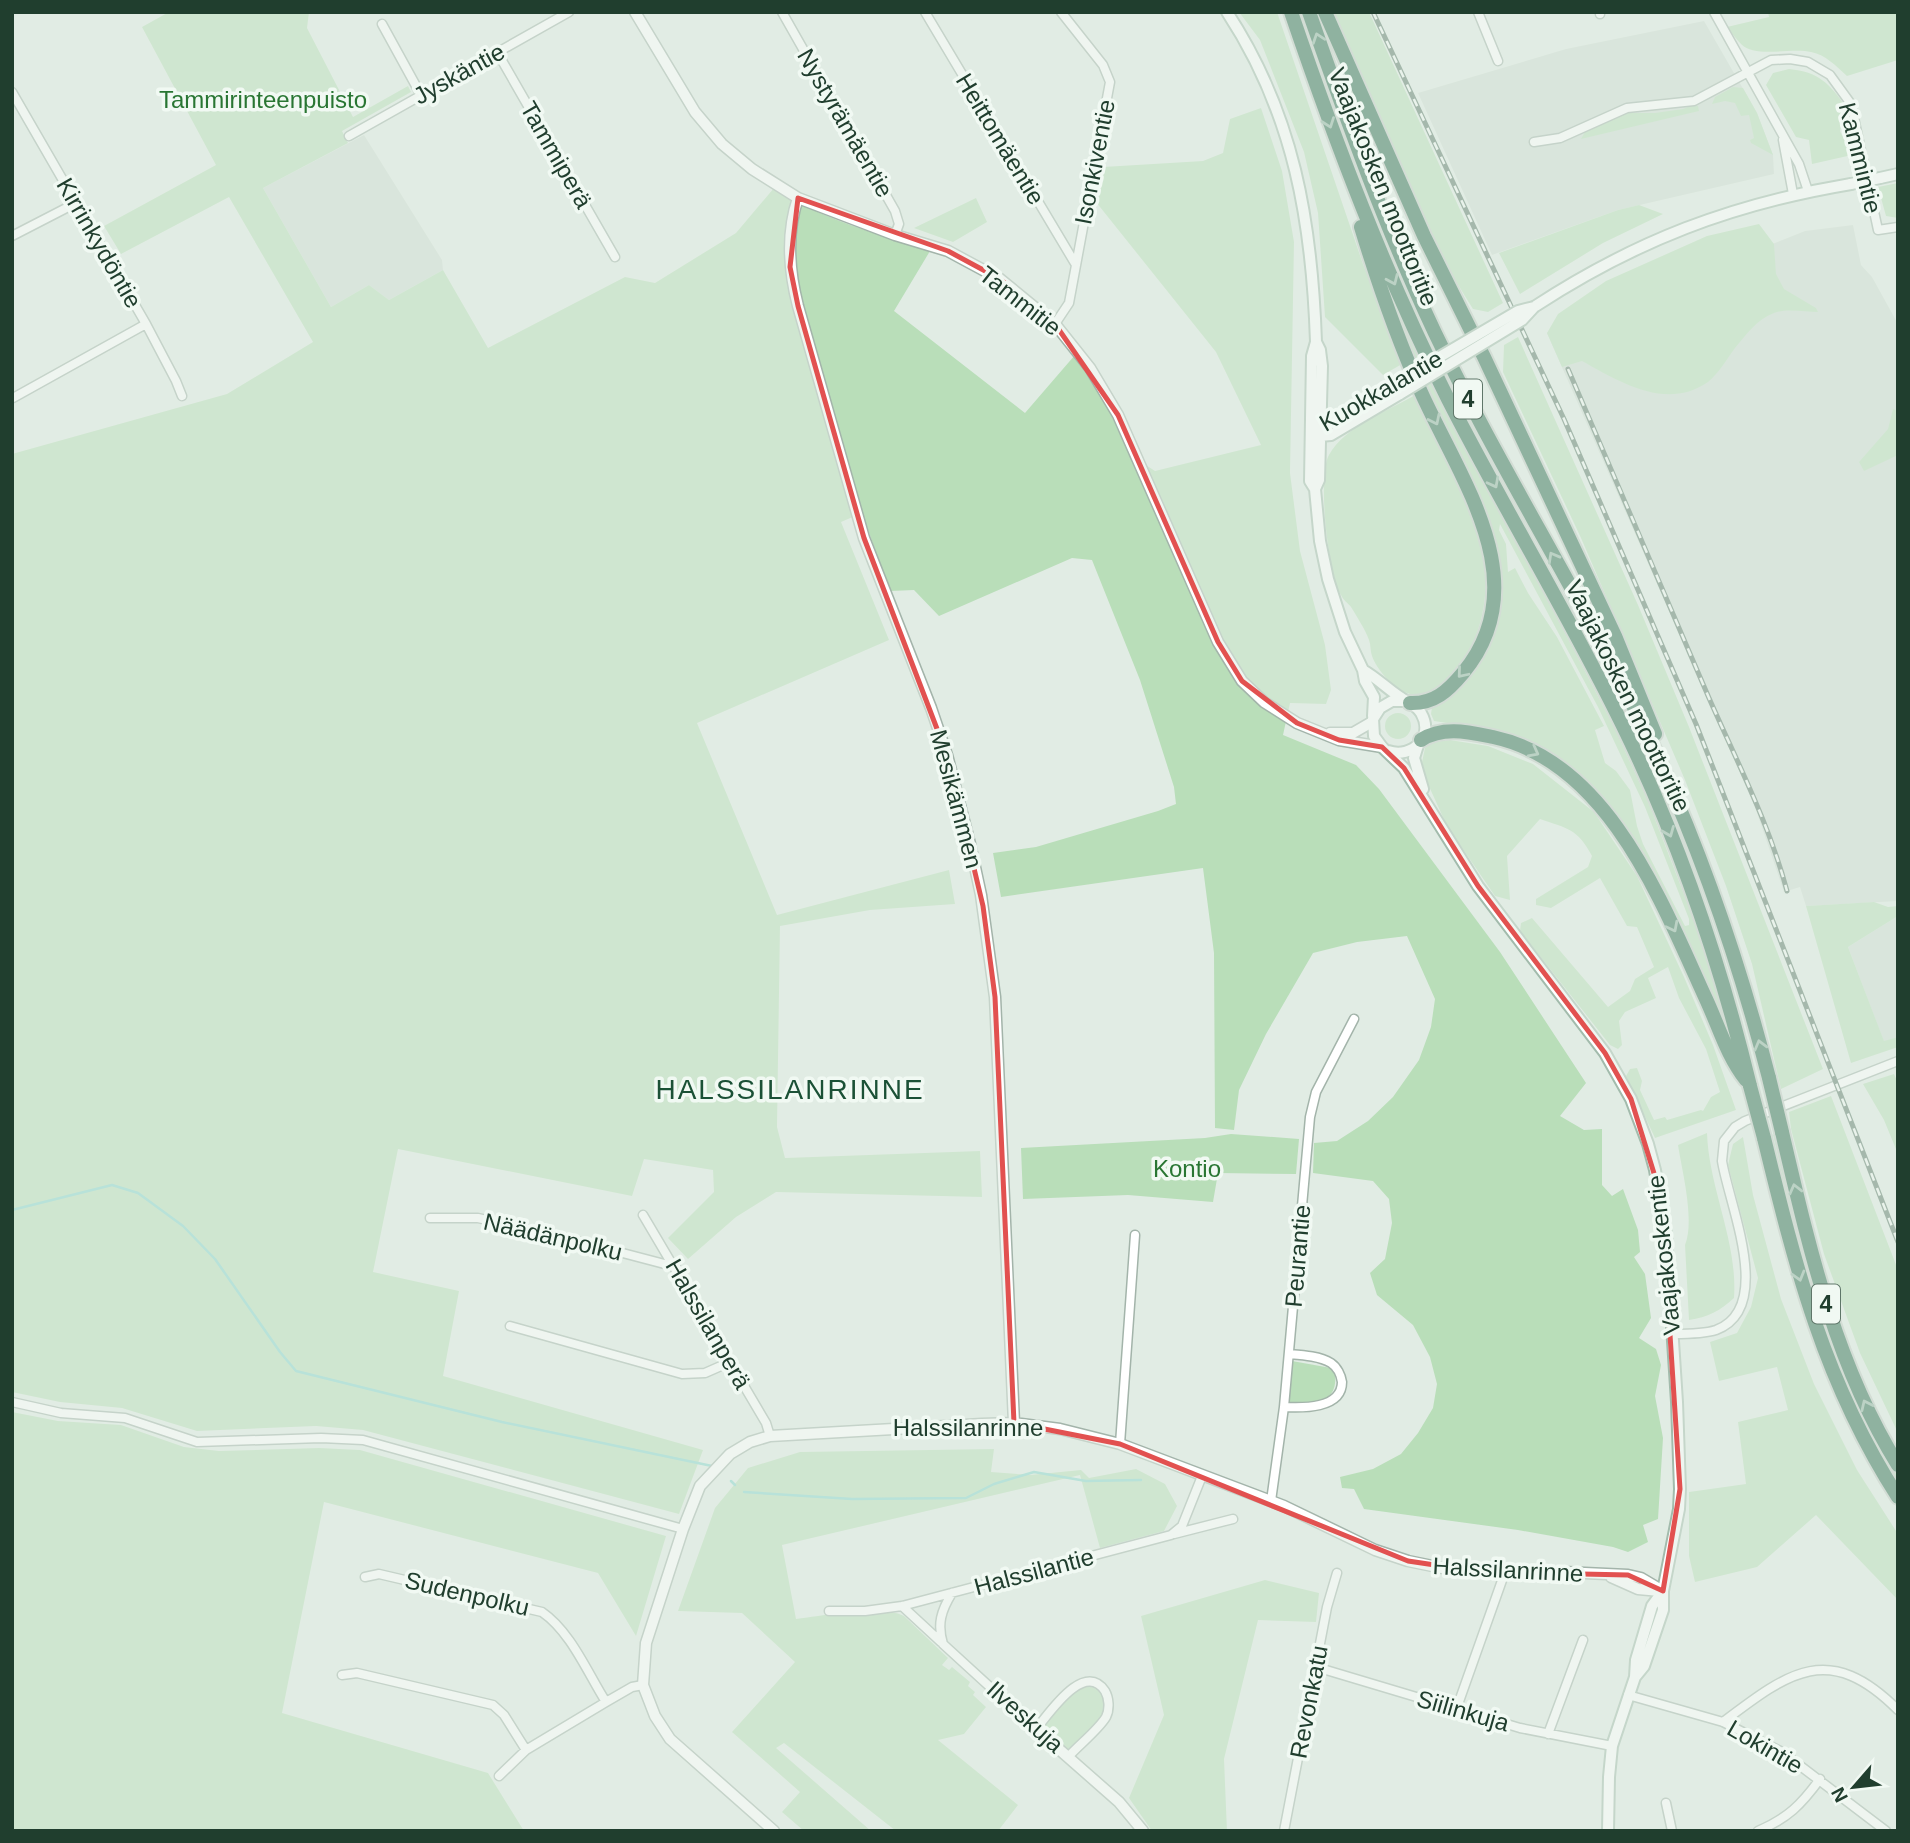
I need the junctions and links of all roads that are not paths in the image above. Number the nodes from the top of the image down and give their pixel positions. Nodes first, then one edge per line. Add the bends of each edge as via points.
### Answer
1 (569, 12) edge
2 (635, 12) edge
3 (782, 12) edge
4 (925, 12) edge
5 (1061, 12) edge
6 (1227, 12) edge
7 (1291, 12) edge
8 (1309, 12) edge
9 (1325, 12) edge
10 (1478, 12) edge
11 (1714, 12) edge
12 (382, 24) dead end
13 (497, 52) junction
14 (1498, 61) dead end
15 (1748, 73) junction
16 (12, 92) edge
17 (421, 95) junction
18 (1782, 134) junction
19 (349, 136) dead end
20 (1534, 142) dead end
21 (1898, 174) edge
22 (1808, 191) junction
23 (1793, 194) junction
24 (1356, 195) junction
25 (798, 198) junction
26 (76, 203) junction
27 (1898, 227) edge
28 (894, 235) junction
29 (12, 236) edge
30 (615, 257) dead end
31 (1076, 265) junction
32 (146, 324) junction
33 (1055, 324) junction
34 (1476, 342) junction
35 (182, 396) dead end
36 (13, 398) edge
37 (1317, 431) junction
38 (1363, 670) junction
39 (1408, 702) junction
40 (1372, 720) junction
41 (1319, 732) junction
42 (1419, 743) junction
43 (1384, 749) junction
44 (1663, 770) junction
45 (1432, 815) junction
46 (1354, 1019) dead end
47 (1898, 1060) edge
48 (1750, 1086) junction
49 (643, 1215) dead end
50 (430, 1218) dead end
51 (1135, 1235) dead end
52 (676, 1267) junction
53 (510, 1326) dead end
54 (1673, 1334) junction
55 (1289, 1354) junction
56 (730, 1362) junction
57 (12, 1402) edge
58 (1284, 1408) junction
59 (1014, 1423) junction
60 (770, 1436) junction
61 (1120, 1444) junction
62 (1898, 1465) edge
63 (1202, 1476) junction
64 (1898, 1497) edge
65 (1271, 1501) junction
66 (1233, 1519) dead end
67 (683, 1529) junction
68 (1171, 1535) junction
69 (1505, 1572) junction
70 (1337, 1573) dead end
71 (365, 1577) dead end
72 (1663, 1591) junction
73 (952, 1593) junction
74 (902, 1606) junction
75 (829, 1611) dead end
76 (1583, 1640) dead end
77 (943, 1644) junction
78 (1315, 1667) junction
79 (341, 1675) dead end
80 (643, 1685) junction
81 (1628, 1695) junction
82 (606, 1702) junction
83 (1456, 1710) junction
84 (1898, 1710) edge
85 (1723, 1722) junction
86 (1036, 1729) junction
87 (1548, 1734) junction
88 (1612, 1746) junction
89 (526, 1750) junction
90 (1069, 1756) junction
91 (499, 1776) dead end
92 (1820, 1779) junction
93 (1666, 1803) dead end
94 (774, 1831) edge
95 (1143, 1831) edge
96 (1284, 1831) edge
97 (1608, 1831) edge
98 (1672, 1831) edge
99 (1758, 1831) edge
100 (1886, 1831) edge

1 - 13 street, Jyskäntie
2 - 25 street, Tammitie via 709,129 734,155
3 - 28 street, Nystyrämäentie via 895,211 899,224
4 - 31 street, Heittomäentie
5 - 31 street, Isonkiventie via 1103,65 1110,82
6 - 37 main road via 1280,114 1296,169 1322,366
7 -> 24 highway, Vaajakosken moottoritie / 4
44 -> 8 highway, Vaajakosken moottoritie / 4 via 1435,332 1366,169
9 - 34 highway
10 - 14 street
11 - 15 street
12 - 17 street
13 - 17 street, Jyskäntie
13 - 30 street, Tammiperä
15 - 18 street
15 - 20 street via 1694,101 1627,108 1560,138
15 - 27 street, Kammintie via 1771,60 1790,59 1808,62 1830,75 1851,104 1878,230
16 - 26 street, Kirrinkydöntie
17 - 19 street, Jyskäntie
18 - 22 street
18 - 23 street
21 - 22 main road, Kuokkalantie, bridge
22 - 23 main road, Kuokkalantie
23 - 34 main road, Kuokkalantie, bridge via 1724,213 1598,266 1534,307 1522,320
24 -> 39 highway via 1372,262 1400,343 1482,521 1494,572 1491,617 1476,655 1437,698 1423,704
24 -> 48 highway, Vaajakosken moottoritie / 4 via 1447,398 1588,657 1640,763 1696,899
25 - 28 street, Tammitie
25 - 59 street, Mesikämmen via 790,259 792,284 868,550 947,755 983,906 995,997
26 - 29 street
26 - 32 street, Kirrinkydöntie
28 - 33 street, Tammitie via 948,251 1000,279
31 - 33 street, Isonkiventie via 1069,303
32 - 35 street, Kirrinkydöntie
32 - 36 street
33 - 41 street, Tammitie via 1090,368 1118,415 1230,663 1264,702
34 - 37 main road, Kuokkalantie, bridge
34 - 44 highway via 1647,710
37 - 38 main road via 1319,480 1315,489 1320,541 1345,632
38 - 39 main road
38 - 40 main road via 1375,702
39 - 40 main road via 1385,704
39 - 42 main road via 1424,720
40 - 41 street, Tammitie via 1353,733
40 - 43 main road via 1374,736
41 - 43 street, Tammitie
42 - 43 main road via 1402,754
42 - 45 main road, Vaajakoskentie via 1414,758
42 -> 48 highway via 1445,731 1503,740 1543,756 1586,789 1621,834 1654,890 1727,1048
43 - 45 main road, Vaajakoskentie via 1404,768
62 -> 44 highway, Vaajakosken moottoritie / 4, bridge via 1837,1338 1751,1012 1725,929
45 - 54 main road, Vaajakoskentie via 1486,897 1605,1053 1631,1099 1661,1196
46 - 55 street, Peurantie via 1316,1092 1310,1116
47 - 54 street via 1745,1121 1729,1134 1722,1161 1745,1256 1745,1297 1723,1327
48 -> 64 highway, Vaajakosken moottoritie / 4, bridge via 1815,1329 1848,1409
49 - 52 street, Halssilanperä
50 - 52 street, Näädänpolku via 478,1218
51 - 61 street
52 - 56 street, Halssilanperä
53 - 56 street via 682,1374 705,1373
54 - 72 main road, Vaajakoskentie via 1680,1489
55 - 58 street, Peurantie
55 - 58 street via 1331,1363 1342,1383 1336,1396 1319,1406
56 - 60 street, Halssilanperä
57 - 67 street via 61,1413 125,1418 197,1442 363,1440
58 - 65 street, Peurantie
59 - 60 street, Halssilanrinne
59 - 61 street, Halssilanrinne
60 - 67 street, Halssilanrinne via 750,1442 716,1466 700,1486
61 - 63 street, Halssilanrinne
63 - 65 street, Halssilanrinne
63 - 68 street via 1182,1526
65 - 69 street, Halssilanrinne via 1393,1557 1452,1570
66 - 68 street, Halssilantie
67 - 80 street, Halssilanrinne via 646,1643
68 - 73 street, Halssilantie
69 - 72 street, Halssilanrinne via 1641,1578
69 - 83 street
70 - 78 street, Revonkatu
71 - 82 street, Sudenpolku via 379,1574 542,1612 564,1633
72 - 81 main road, Vaajakoskentie via 1652,1606
73 - 74 street, Halssilantie
73 - 77 street via 939,1629
74 - 75 street, Halssilantie
74 - 77 street, Ilveskuja
76 - 87 street
77 - 86 street, Ilveskuja
78 - 83 street, Siilinkuja
78 - 96 street, Revonkatu
79 - 89 street via 358,1673 493,1705
80 - 82 street
80 - 94 street via 670,1739
81 - 85 street, Lokintie
81 - 88 main road, Vaajakoskentie
82 - 89 street
83 - 87 street, Siilinkuja
84 - 85 street via 1876,1688 1855,1676 1813,1670 1771,1686
85 - 92 street, Lokintie via 1782,1752
86 - 90 street, Ilveskuja
86 - 90 street via 1074,1687 1086,1681 1104,1689 1106,1717
87 - 88 street, Siilinkuja
88 - 97 main road, Vaajakoskentie
89 - 91 street
90 - 95 street, Ilveskuja
92 - 99 street via 1801,1804
92 - 100 street, Lokintie
93 - 98 street

